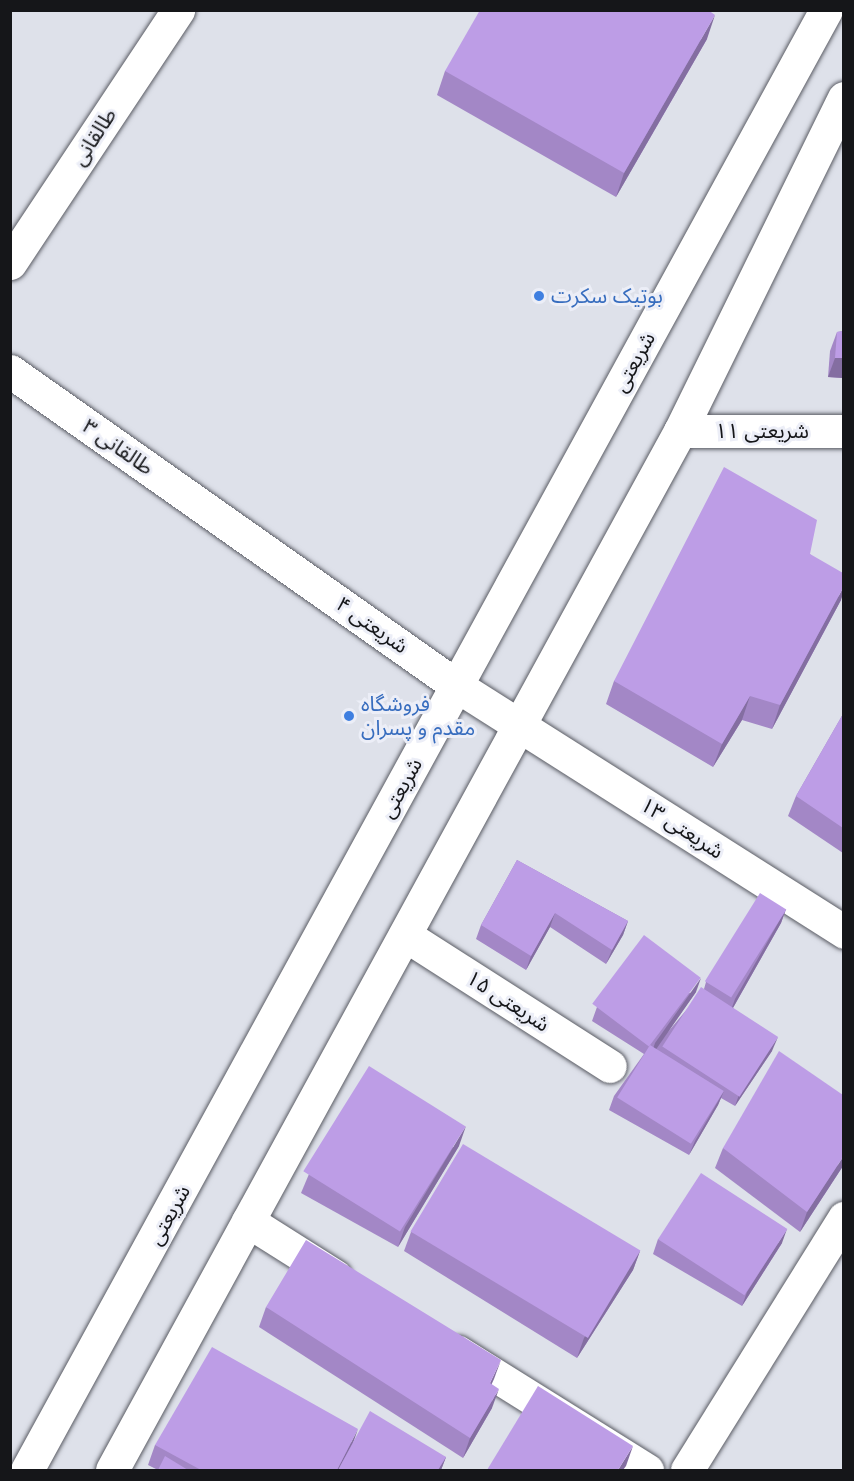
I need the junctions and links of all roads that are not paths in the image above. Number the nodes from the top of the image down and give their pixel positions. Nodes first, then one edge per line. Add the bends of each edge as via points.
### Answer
1 (178, 10) edge
2 (826, 10) edge
3 (843, 98) edge
4 (10, 263) edge
5 (10, 371) edge
6 (680, 431) junction
7 (843, 431) edge
8 (226, 523) joint
9 (457, 686) junction
10 (520, 724) junction
11 (843, 932) edge
12 (405, 935) junction
13 (610, 1066) dead end
14 (843, 1218) edge
15 (248, 1221) junction
16 (358, 1290) edge
17 (428, 1334) edge
18 (27, 1470) edge
19 (112, 1470) edge
20 (647, 1470) edge
21 (687, 1470) edge

1 - 4 main road, طالقانی
2 - 9 main road, شریعتی
3 - 6 main road
5 - 8 main road, طالقانی ۳
6 - 7 main road, شریعتی ۱۱
6 - 10 main road
8 - 9 main road, شریعتی ۴
9 - 10 main road, شریعتی ۴
9 - 18 main road, شریعتی
10 - 11 main road, شریعتی ۱۳
10 - 12 main road
12 - 13 main road, شریعتی ۱۵
12 - 15 main road
14 - 21 main road
15 - 16 main road
15 - 19 main road
17 - 20 main road

